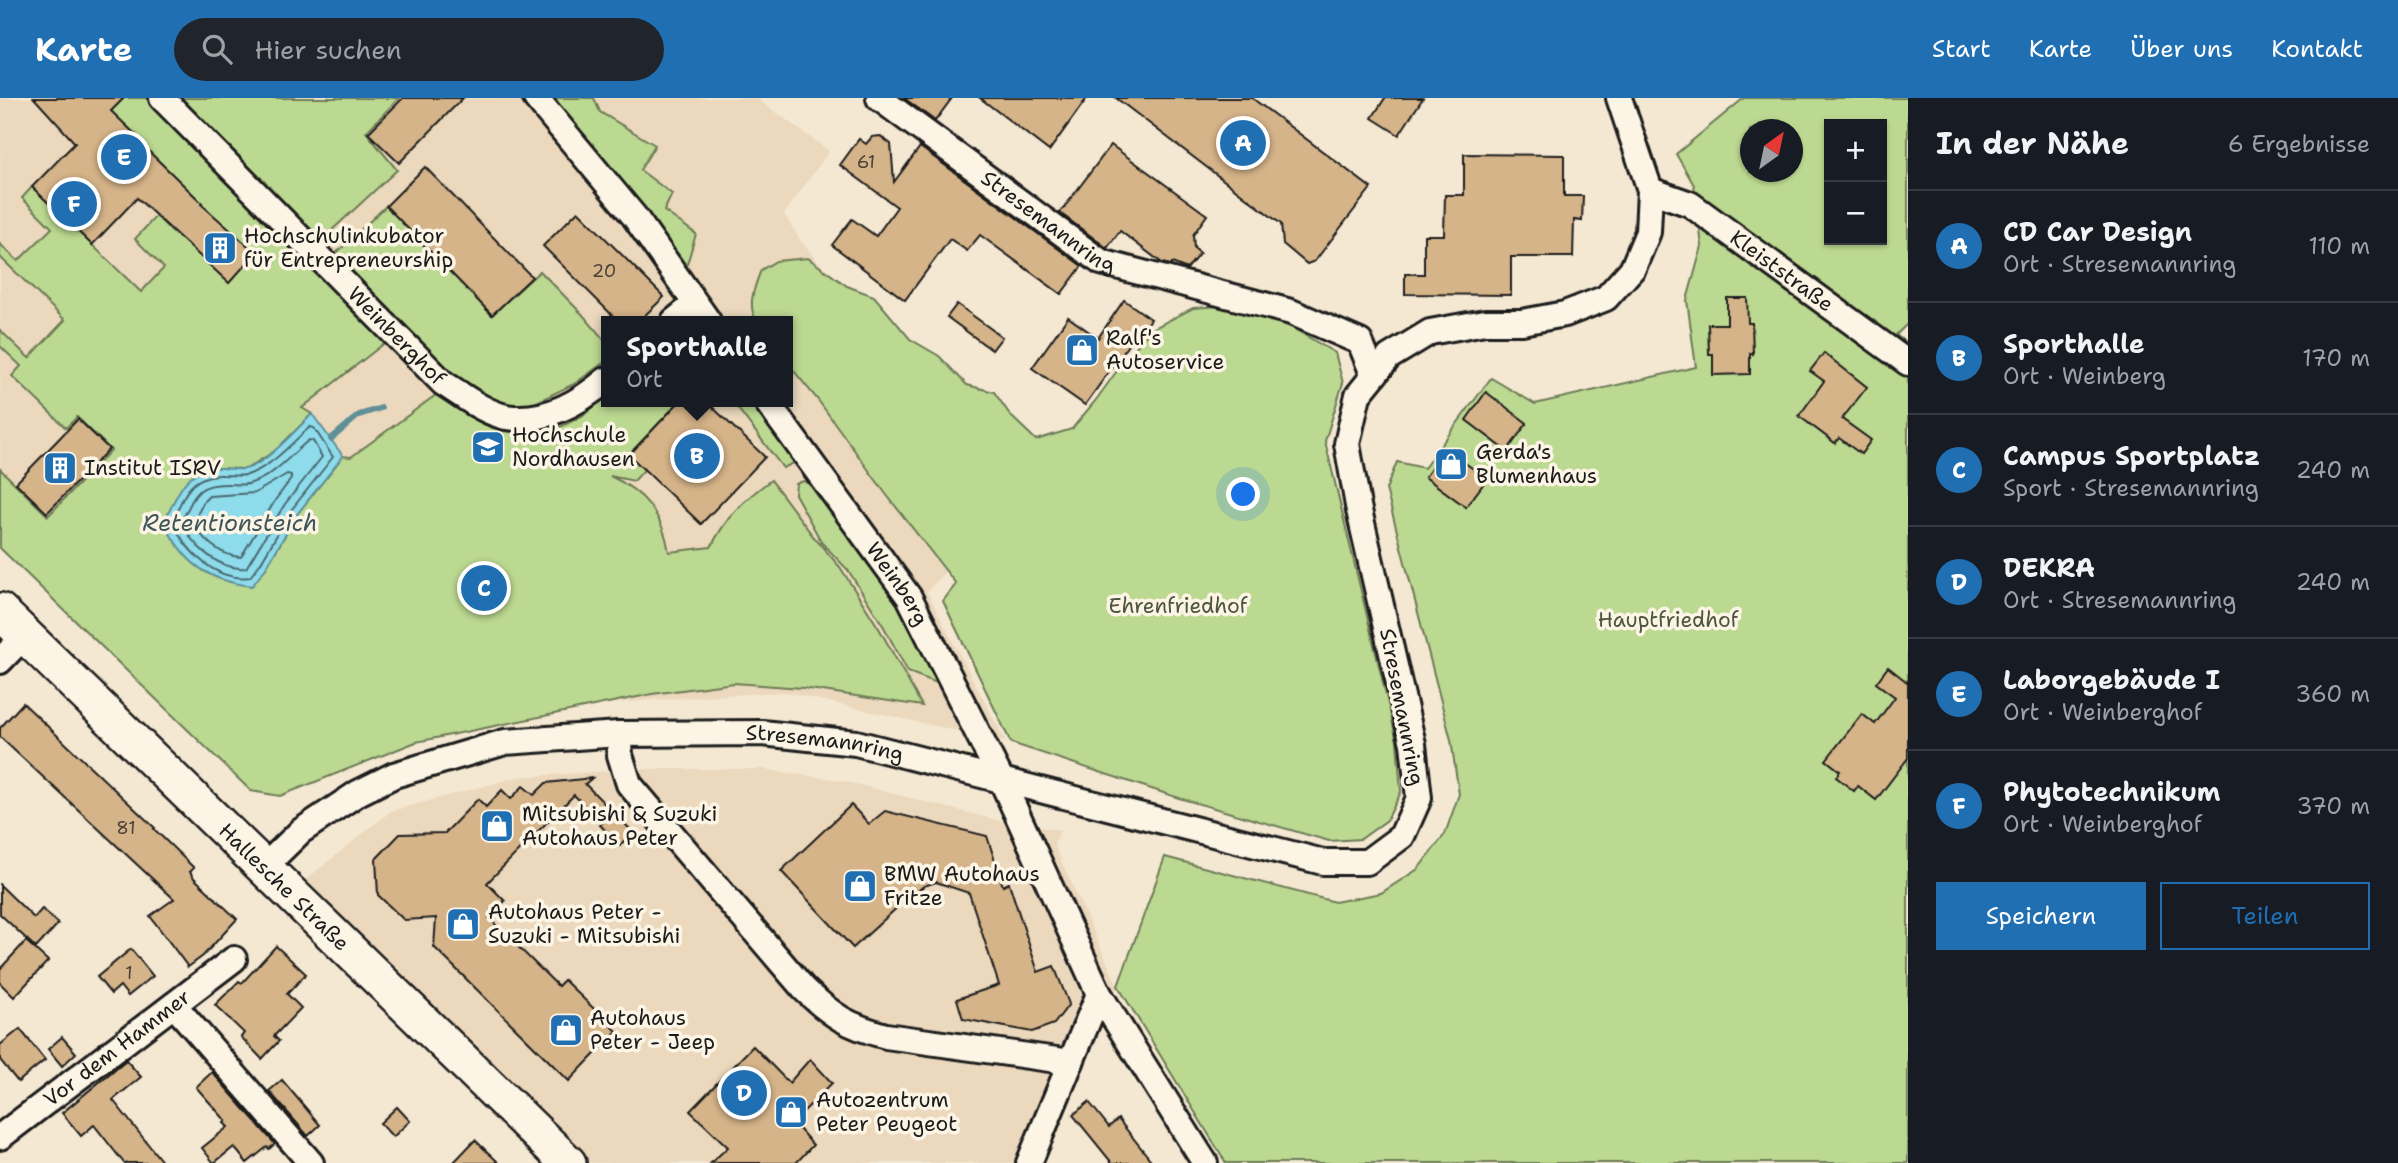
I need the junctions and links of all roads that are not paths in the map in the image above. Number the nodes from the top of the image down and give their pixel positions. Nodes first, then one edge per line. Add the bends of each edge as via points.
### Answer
1 (162, 98) edge
2 (536, 98) edge
3 (878, 98) edge
4 (1619, 98) edge
5 (1650, 190) junction
6 (702, 312) edge
7 (1908, 363) edge
8 (1373, 374) junction
9 (601, 384) edge
10 (771, 407) edge
11 (0, 611) edge
12 (25, 635) junction
13 (0, 661) edge
14 (619, 734) junction
15 (1002, 781) junction
16 (264, 867) junction
17 (234, 959) dead end
18 (1099, 994) junction
19 (174, 1005) junction
20 (1070, 1062) junction
21 (0, 1136) edge
22 (311, 1163) edge
23 (568, 1163) edge
24 (1029, 1163) edge
25 (1205, 1163) edge

1 - 9 street, Weinberghof via 443,383 478,405 504,416 525,418 571,405
2 - 6 street via 634,216
3 - 8 street, Stresemannring via 1101,262 1291,312 1360,341
4 - 5 street, Stresemannring
5 - 7 street, Kleiststraße via 1690,204
5 - 8 street, Stresemannring via 1648,232 1633,268 1606,298 1554,316 1430,332 1389,357
8 - 15 street, Stresemannring via 1358,395 1347,444 1413,744 1419,798 1402,836 1367,862 1323,862
10 - 15 street, Weinberg via 909,597
11 - 12 main road, Hallesche Straße
12 - 13 street
12 - 16 main road, Hallesche Straße
14 - 15 street, Stresemannring via 762,733 856,743
14 - 16 street, Stresemannring via 505,742 394,775 301,831
14 - 20 street via 629,784 803,989 828,1012 859,1029 886,1036
15 - 18 street, Weinberg
16 - 23 main road, Hallesche Straße
17 - 19 street, Vor dem Hammer
18 - 20 street
18 - 25 street, Weinberg
19 - 21 street, Vor dem Hammer
19 - 22 street
20 - 24 street

